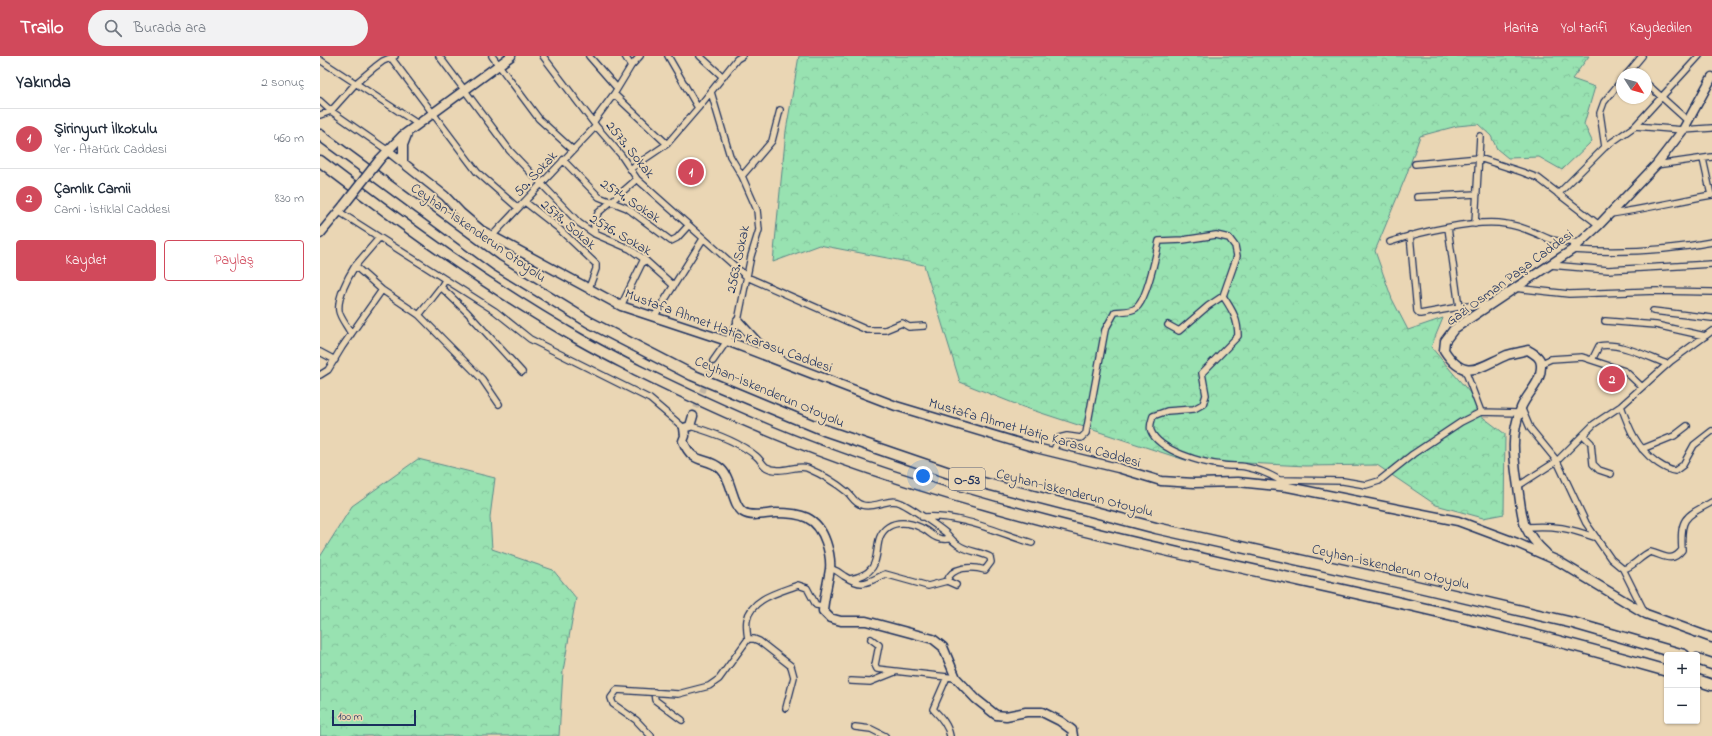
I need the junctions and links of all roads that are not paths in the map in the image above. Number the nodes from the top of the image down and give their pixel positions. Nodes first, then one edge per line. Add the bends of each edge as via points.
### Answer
1 (439, 56) edge
2 (492, 56) edge
3 (511, 56) edge
4 (543, 56) edge
5 (589, 56) edge
6 (625, 56) edge
7 (640, 56) edge
8 (668, 56) edge
9 (700, 56) edge
10 (742, 56) edge
11 (1642, 56) edge
12 (1699, 56) edge
13 (393, 57) edge
14 (320, 60) edge
15 (499, 65) junction
16 (631, 66) junction
17 (1634, 68) edge
18 (723, 76) junction
19 (1712, 77) edge
20 (356, 83) junction
21 (1616, 87) edge
22 (1652, 88) edge
23 (464, 90) junction
24 (616, 91) junction
25 (711, 92) junction
26 (1662, 96) junction
27 (320, 101) edge
28 (698, 108) junction
29 (780, 110) dead end
30 (331, 111) junction
31 (433, 113) junction
32 (320, 115) edge
33 (1688, 121) junction
34 (595, 123) junction
35 (418, 124) junction
36 (1635, 126) junction
37 (1712, 128) edge
38 (1683, 130) junction
39 (409, 131) junction
40 (320, 135) edge
41 (1480, 136) dead end
42 (667, 144) junction
43 (1604, 146) junction
44 (387, 150) junction
45 (572, 150) junction
46 (1712, 157) edge
47 (1479, 158) junction
48 (1703, 159) junction
49 (563, 160) junction
50 (320, 161) edge
51 (403, 162) junction
52 (1415, 164) dead end
53 (1656, 165) junction
54 (630, 168) junction
55 (742, 176) junction
56 (637, 179) junction
57 (542, 184) junction
58 (1477, 194) junction
59 (1558, 194) junction
60 (1711, 195) edge
61 (1417, 197) dead end
62 (525, 202) junction
63 (612, 202) junction
64 (341, 208) junction
65 (518, 208) junction
66 (1610, 214) junction
67 (1476, 224) junction
68 (1599, 225) junction
69 (688, 226) junction
70 (1448, 228) junction
71 (320, 234) edge
72 (595, 234) junction
73 (1410, 235) junction
74 (492, 236) junction
75 (379, 238) junction
76 (703, 239) junction
77 (1390, 242) dead end
78 (1712, 242) edge
79 (1580, 243) junction
80 (1572, 250) junction
81 (644, 259) junction
82 (1712, 264) edge
83 (1549, 265) junction
84 (354, 266) junction
85 (747, 277) junction
86 (445, 280) junction
87 (673, 285) junction
88 (441, 287) junction
89 (589, 288) junction
90 (1514, 288) junction
91 (382, 290) junction
92 (1712, 292) edge
93 (1223, 296) junction
94 (1491, 304) junction
95 (621, 306) junction
96 (1459, 307) junction
97 (1653, 311) dead end
98 (418, 315) junction
99 (654, 317) junction
100 (1712, 318) edge
101 (738, 321) junction
102 (1605, 321) dead end
103 (1168, 325) dead end
104 (924, 326) dead end
105 (1712, 331) edge
106 (351, 334) junction
107 (1705, 336) junction
108 (727, 341) junction
109 (320, 352) edge
110 (335, 360) junction
111 (1592, 360) junction
112 (713, 362) tunnel mouth
113 (1542, 363) junction
114 (1667, 364) junction
115 (791, 366) junction
116 (1465, 370) junction
117 (522, 372) dead end
118 (320, 375) edge
119 (1642, 387) junction
120 (499, 404) dead end
121 (1621, 406) junction
122 (1520, 410) junction
123 (1480, 412) junction
124 (693, 416) tunnel mouth
125 (1686, 426) dead end
126 (687, 427) junction
127 (1712, 431) edge
128 (1583, 435) junction
129 (1642, 449) junction
130 (1053, 452) junction
131 (1557, 461) junction
132 (1611, 474) dead end
133 (1280, 480) junction
134 (1288, 486) junction
135 (1518, 486) junction
136 (1712, 502) edge
137 (922, 517) junction
138 (1526, 527) junction
139 (1597, 538) junction
140 (951, 539) junction
141 (1032, 543) dead end
142 (1558, 561) junction
143 (830, 568) junction
144 (1623, 569) junction
145 (850, 579) junction
146 (947, 581) junction
147 (956, 586) dead end
148 (823, 606) junction
149 (1646, 614) junction
150 (1712, 638) edge
151 (748, 639) junction
152 (871, 639) dead end
153 (1674, 652) edge
154 (1700, 660) edge
155 (1712, 664) edge
156 (1664, 670) edge
157 (895, 672) junction
158 (947, 678) junction
159 (956, 678) junction
160 (851, 681) dead end
161 (1700, 681) edge
162 (1712, 685) edge
163 (654, 692) junction
164 (786, 708) dead end
165 (682, 720) dead end
166 (855, 727) dead end
167 (650, 736) edge
168 (885, 736) edge
169 (950, 736) edge
170 (1073, 736) edge

1 - 23 street
2 - 15 street
3 - 15 street
4 - 34 street, 2573. Sokak
5 - 24 street
6 - 16 street
7 - 16 street, 50. Sokak
8 - 28 street
9 - 18 street
10 - 18 street
11 - 17 street
12 - 26 street
13 - 20 street via 383,61
13 - 31 street
14 - 20 street
15 - 23 street
15 - 45 street via 539,119
16 - 24 street, 50. Sokak
18 - 25 street
19 - 33 street, Gazi Osman Paşa Caddesi
20 - 30 street
20 - 35 street
21 - 43 street via 1604,102 1600,113
22 - 26 street
23 - 31 street
23 - 57 street, 2576. Sokak via 510,151
24 - 34 street, 50. Sokak
24 - 42 street
25 - 28 street
25 - 55 street, 2563. Sokak via 730,156
26 - 33 street
26 - 36 street
27 - 30 street
28 - 42 street
29 - 55 street via 772,142
30 - 32 street
30 - 44 street
31 - 35 street
31 - 65 street via 477,172
33 - 38 street, Gazi Osman Paşa Caddesi
34 - 45 street, 50. Sokak
34 - 54 street, 2573. Sokak
35 - 39 street
36 - 38 street
36 - 43 street
37 - 38 street
38 - 53 street, Gazi Osman Paşa Caddesi
39 - 44 street
39 - 51 street via 403,145
40 - 153 highway, Ceyhan-İskenderun Otoyolu / O-53 via 496,265 589,322 692,375 824,430 964,478 1156,528 1565,621
41 - 47 street
42 - 54 street
43 - 59 street
44 - 51 street, Mustafa Ahmet Hatip Karasu Caddesi
44 - 64 street, bridge
45 - 49 street, 50. Sokak
46 - 48 street
47 - 52 street
47 - 58 street
47 - 59 street via 1538,178
48 - 53 street
48 - 60 street
49 - 57 street, 50. Sokak
49 - 63 street, 2574. Sokak via 599,197
50 - 156 highway, O-53 via 486,282 580,340 684,394 817,450 958,498 1152,548 1568,643
51 - 74 street, Mustafa Ahmet Hatip Karasu Caddesi via 481,230
53 - 66 street, Gazi Osman Paşa Caddesi
54 - 56 street, 2573. Sokak
55 - 85 street, 2563. Sokak via 757,210 759,230
56 - 63 street
56 - 69 street, 2573. Sokak
57 - 62 street, 50. Sokak
57 - 72 street, 2576. Sokak via 578,223
58 - 61 street
58 - 67 street
59 - 68 street
60 - 66 street
62 - 65 street, 50. Sokak
62 - 89 street, 2578. Sokak via 596,264
63 - 69 street, 2574. Sokak via 627,208 671,241
63 - 72 street via 596,217
64 - 71 street
64 - 75 street
65 - 74 street, 50. Sokak
66 - 68 street, Gazi Osman Paşa Caddesi
67 - 70 street
67 - 79 street via 1506,224 1528,229 1551,240
68 - 79 street, Gazi Osman Paşa Caddesi
69 - 76 street, 2573. Sokak
70 - 73 street
70 - 96 street
72 - 81 street, 2576. Sokak
73 - 77 street
73 - 96 street via 1417,311 1420,314
74 - 89 street, Mustafa Ahmet Hatip Karasu Caddesi
75 - 84 street
75 - 86 street
76 - 85 street, 2573. Sokak
76 - 87 street
78 - 80 street via 1649,250
79 - 80 street, Gazi Osman Paşa Caddesi
80 - 83 street, Gazi Osman Paşa Caddesi
81 - 87 street, 2576. Sokak
81 - 95 street
82 - 83 street via 1608,270
83 - 90 street, Gazi Osman Paşa Caddesi
84 - 91 street
84 - 106 street via 339,303 339,312
85 - 101 street, 2563. Sokak
85 - 104 street, 2573. Sokak via 867,330 885,330 902,323 909,328
86 - 88 street
86 - 126 street via 495,312 530,339 650,399
87 - 99 street
88 - 98 street
88 - 117 street
89 - 95 street, Mustafa Ahmet Hatip Karasu Caddesi
90 - 92 street via 1569,294
90 - 94 street, Gazi Osman Paşa Caddesi
91 - 98 street
91 - 106 street
93 - 103 street via 1179,331
93 - 130 street via 1237,256 1235,246 1229,238 1216,235 1159,241 1140,303 1135,309 1115,312 1105,330 1086,433 1081,438 1058,438
93 - 133 street via 1232,308 1238,323 1238,336 1202,373 1206,395 1203,404 1194,409 1167,411 1153,416 1151,432 1164,446 1191,458 1222,466 1246,467
94 - 96 street
94 - 116 street, Gazi Osman Paşa Caddesi via 1454,329 1445,341 1444,350 1452,362
95 - 99 street, Mustafa Ahmet Hatip Karasu Caddesi
97 - 100 street
98 - 120 street via 482,380
99 - 108 street, Mustafa Ahmet Hatip Karasu Caddesi
101 - 108 street, 2563. Sokak
101 - 115 street via 758,343
102 - 107 street via 1656,325
105 - 107 street
106 - 110 street
107 - 114 street
108 - 112 street, 2563. Sokak
108 - 115 street, Mustafa Ahmet Hatip Karasu Caddesi
109 - 110 street
110 - 118 street via 328,370
111 - 113 street via 1582,357 1550,359
111 - 114 street via 1599,346 1607,345 1636,352
111 - 119 street via 1625,371
113 - 116 street via 1537,355 1528,350 1508,355 1480,368
113 - 122 street via 1534,388
114 - 119 street
115 - 130 street, Mustafa Ahmet Hatip Karasu Caddesi via 896,406
116 - 123 street
119 - 121 street
121 - 128 street via 1594,424
121 - 129 street via 1629,429
122 - 123 street
122 - 131 street via 1530,428
122 - 135 street via 1514,430 1513,455
123 - 133 street via 1419,450 1379,481 1366,485 1343,481
124 - 126 street
125 - 129 street via 1674,436
126 - 137 street via 708,432 737,445 756,456 766,467 776,471 804,467 810,469 838,485 854,501 863,505 900,502
126 - 143 street via 683,442 691,456 720,469 743,512 800,514 818,525 830,552
127 - 129 street via 1694,445 1683,465 1675,471 1662,466
128 - 131 street
128 - 132 street via 1591,443 1593,464 1599,470
130 - 134 street, Mustafa Ahmet Hatip Karasu Caddesi via 1161,481 1238,482
131 - 135 street
131 - 139 street via 1586,522
133 - 134 street
134 - 142 street, Mustafa Ahmet Hatip Karasu Caddesi via 1458,521
135 - 138 street
136 - 144 street via 1684,519 1681,527 1682,550 1677,556 1670,559 1650,552 1641,556 1631,568
137 - 140 street
137 - 141 street via 935,516 960,520
138 - 139 street via 1548,525 1570,528
138 - 142 street via 1535,543
139 - 144 street via 1611,559
140 - 145 street via 939,539 924,529 899,522 887,528 880,537 878,555 869,571 860,577
140 - 146 street via 955,544 971,552 990,557 991,562 985,570 961,568 948,576
142 - 149 street, Mustafa Ahmet Hatip Karasu Caddesi
143 - 145 street
143 - 148 street
144 - 149 street
145 - 146 street via 856,583 866,583 885,574 928,586
146 - 147 street
148 - 151 street via 816,605 807,588 798,585 769,596 758,602 750,612 746,621
148 - 159 street via 823,611 830,618 866,621 933,639 943,647
149 - 150 street, Mustafa Ahmet Hatip Karasu Caddesi
151 - 163 street via 714,683 678,694
151 - 164 street via 759,641 791,666 794,677
152 - 157 street via 879,645 875,665 877,668
154 - 155 highway
157 - 158 street
157 - 160 street via 870,682
158 - 159 street
158 - 169 street via 933,709 944,721
159 - 170 street via 996,715 1042,712 1072,730
161 - 162 highway
163 - 165 street via 655,700
163 - 167 street via 617,690 611,698 614,704 636,720
166 - 168 street via 871,729

